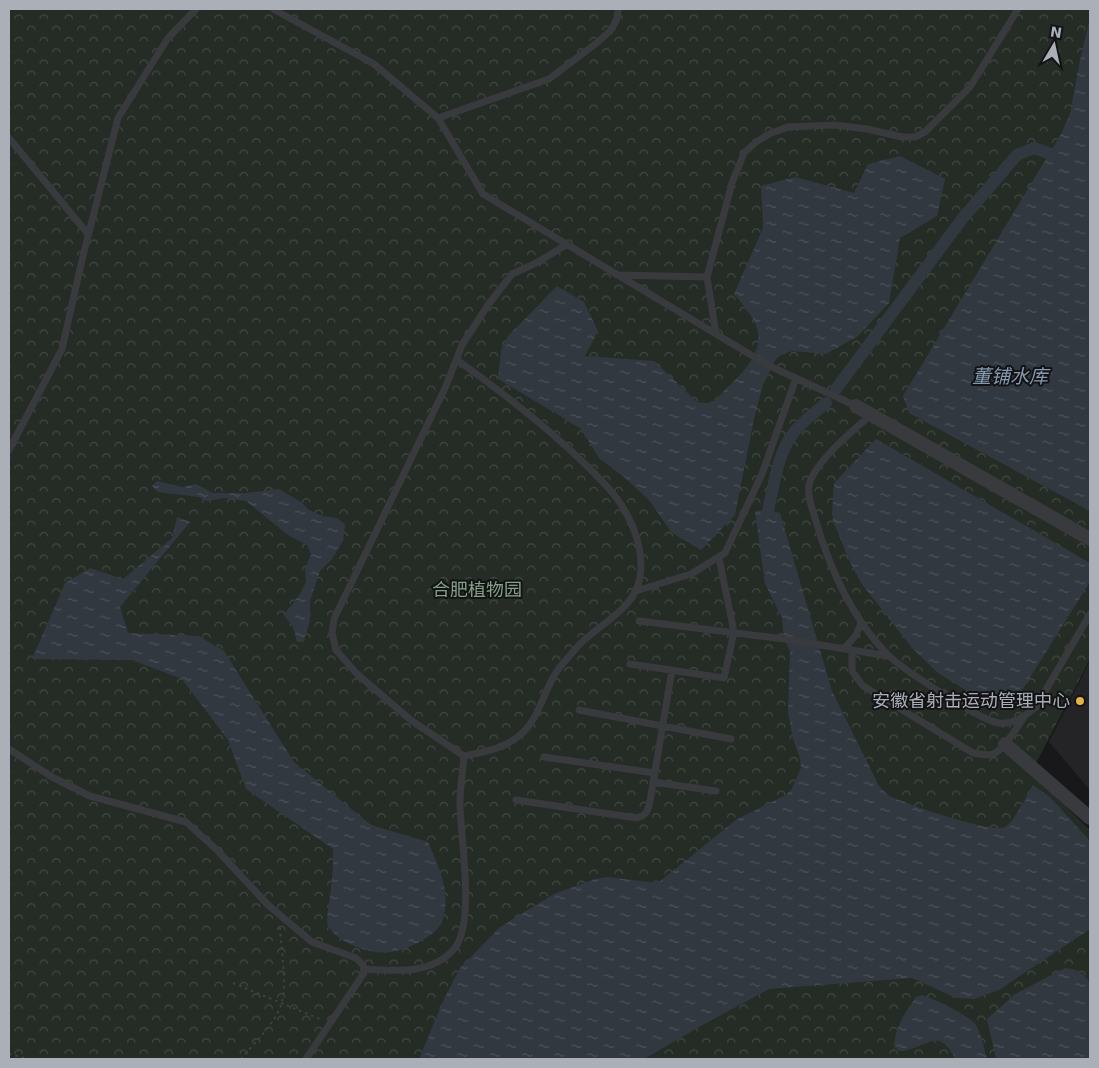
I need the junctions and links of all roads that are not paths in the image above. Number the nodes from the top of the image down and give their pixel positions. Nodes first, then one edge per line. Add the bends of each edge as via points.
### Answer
1 (196, 9) edge
2 (273, 9) edge
3 (618, 9) edge
4 (1018, 9) edge
5 (438, 118) junction
6 (9, 138) edge
7 (88, 234) junction
8 (566, 244) junction
9 (617, 275) junction
10 (707, 277) junction
11 (716, 334) junction
12 (457, 360) junction
13 (796, 378) junction
14 (856, 406) joint
15 (872, 415) junction
16 (9, 450) edge
17 (1090, 539) edge
18 (719, 558) junction
19 (636, 592) junction
20 (1090, 614) edge
21 (640, 621) dead end
22 (861, 622) junction
23 (734, 632) junction
24 (848, 650) junction
25 (888, 656) junction
26 (630, 664) dead end
27 (672, 670) junction
28 (579, 710) dead end
29 (1024, 717) junction
30 (662, 727) junction
31 (731, 739) dead end
32 (1005, 744) junction
33 (9, 749) edge
34 (464, 756) junction
35 (544, 756) dead end
36 (655, 772) junction
37 (653, 782) junction
38 (716, 791) dead end
39 (516, 800) dead end
40 (1090, 818) edge
41 (364, 969) junction
42 (306, 1059) edge

1 - 7 lane via 168,38 118,118
2 - 5 lane via 374,64
3 - 5 lane via 611,30 549,79
4 - 10 lane via 970,87 925,132 902,137 835,125 788,127 756,142 744,153 732,183
5 - 8 lane via 483,194
6 - 7 lane
7 - 16 lane via 62,348
8 - 9 lane
8 - 12 lane via 512,274 462,345
9 - 10 lane
9 - 11 lane
10 - 11 lane
11 - 13 lane
12 - 19 lane via 542,424 606,485 634,530 641,557
12 - 34 lane via 340,604 332,633 336,650 356,674 412,721
13 - 14 lane
13 - 18 lane via 762,474 728,548
14 - 15 street
15 - 17 street
15 - 22 lane via 845,438 817,470 808,491 833,571
18 - 19 lane via 691,574
18 - 23 lane
19 - 34 lane via 558,669 534,718 518,736 495,750
20 - 29 lane via 1036,706
21 - 23 lane
22 - 24 lane
22 - 25 lane
23 - 24 lane
23 - 27 lane via 724,678
24 - 25 lane
24 - 32 lane via 852,671 863,686 974,753 995,753
25 - 29 lane via 988,720 1005,723
26 - 27 lane
27 - 30 lane
28 - 30 lane
29 - 32 lane
30 - 31 lane
30 - 36 lane
32 - 40 street
33 - 41 lane via 52,777 90,796 186,822 279,915 312,942 356,958
34 - 41 lane via 460,801 466,914 456,948 426,966 400,971
35 - 36 lane
36 - 37 lane
37 - 38 lane
37 - 39 lane via 647,814 637,818
41 - 42 lane

